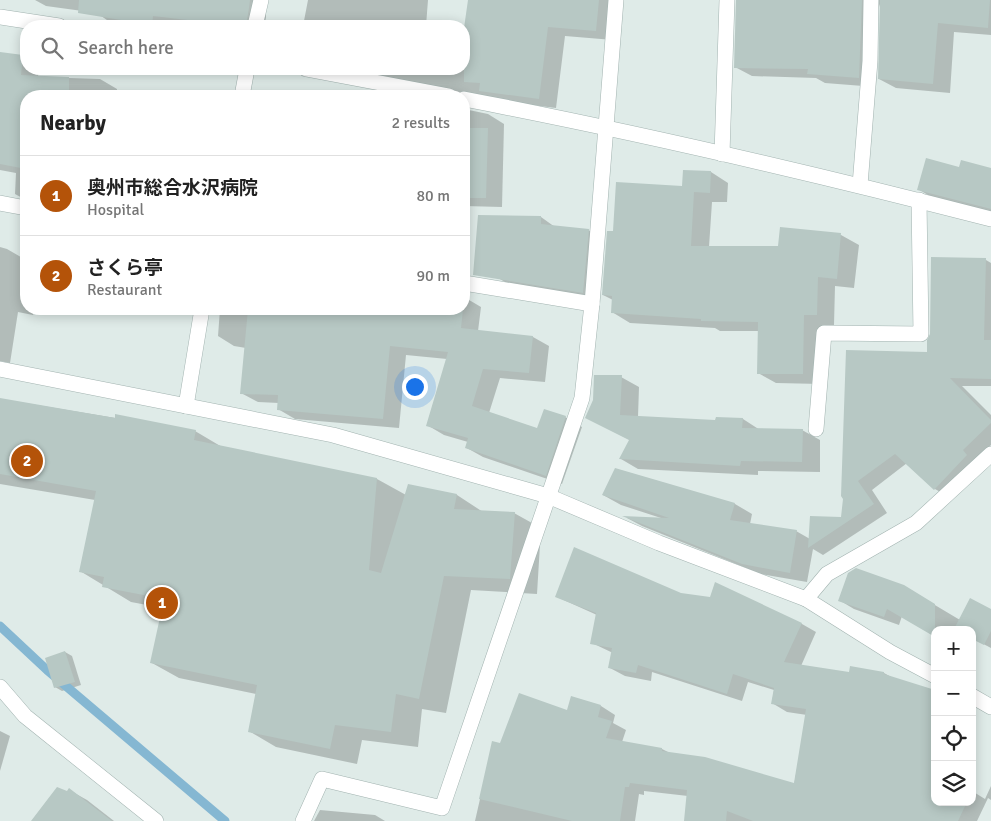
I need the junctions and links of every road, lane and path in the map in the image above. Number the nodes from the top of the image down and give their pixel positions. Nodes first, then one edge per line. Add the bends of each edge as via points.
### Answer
1 (261, 0) edge
2 (616, 0) edge
3 (727, 0) edge
4 (871, 0) edge
5 (0, 16) edge
6 (24, 20) edge
7 (257, 20) edge
8 (246, 75) edge
9 (338, 75) edge
10 (243, 90) edge
11 (417, 90) edge
12 (470, 100) edge
13 (606, 126) junction
14 (722, 154) junction
15 (860, 185) junction
16 (919, 200) junction
17 (0, 203) edge
18 (20, 207) edge
19 (991, 219) edge
20 (470, 284) edge
21 (592, 304) junction
22 (201, 315) edge
23 (0, 369) edge
24 (186, 406) junction
25 (816, 429) dead end
26 (991, 454) edge
27 (548, 496) junction
28 (806, 599) junction
29 (931, 674) edge
30 (0, 687) edge
31 (976, 698) edge
32 (991, 706) edge
33 (156, 821) edge
34 (303, 821) edge

1 - 7 street
2 - 13 street
3 - 14 street
4 - 15 street via 870,61
5 - 6 street
8 - 10 street
9 - 11 street
12 - 13 street
13 - 14 street
13 - 21 street
14 - 15 street
15 - 16 street
16 - 19 street
16 - 25 street via 921,334 824,333
17 - 18 street
20 - 21 street
21 - 27 street via 582,398
22 - 24 street
23 - 24 street
24 - 27 street via 333,435
26 - 28 street via 916,523 827,574
27 - 28 street
27 - 34 street via 442,808 322,779
28 - 29 street
30 - 33 street via 25,716
31 - 32 street

